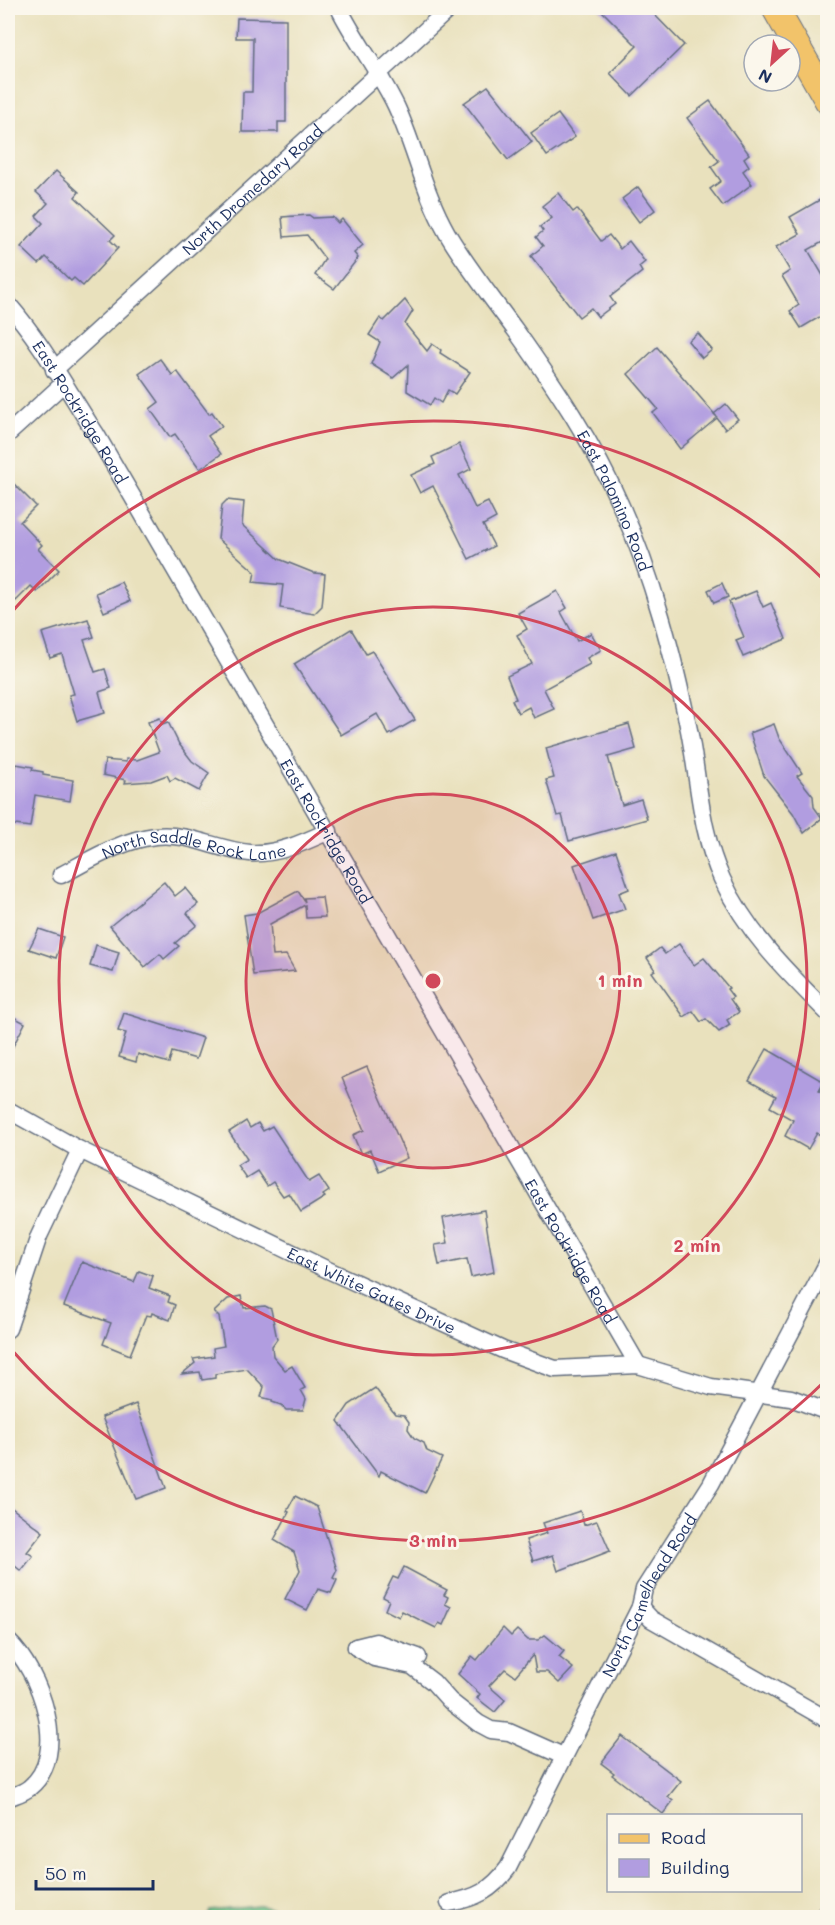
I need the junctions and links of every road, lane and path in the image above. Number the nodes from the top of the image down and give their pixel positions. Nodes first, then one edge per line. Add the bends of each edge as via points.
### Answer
1 (339, 8) edge
2 (450, 8) edge
3 (776, 8) edge
4 (379, 72) junction
5 (828, 101) edge
6 (8, 304) edge
7 (59, 377) junction
8 (8, 434) edge
9 (329, 831) junction
10 (61, 875) dead end
11 (828, 1013) edge
12 (8, 1110) edge
13 (80, 1150) junction
14 (828, 1262) edge
15 (8, 1329) edge
16 (638, 1365) junction
17 (759, 1395) junction
18 (828, 1412) edge
19 (640, 1607) junction
20 (8, 1641) edge
21 (828, 1720) edge
22 (509, 1732) junction
23 (563, 1756) junction
24 (8, 1798) edge
25 (449, 1903) dead end
26 (828, 1909) edge
27 (823, 1917) edge

1 - 4 street, East Palomino Road via 355,40
2 - 4 street, North Dromedary Road
3 - 5 main road
4 - 7 street, North Dromedary Road
4 - 11 street, East Palomino Road via 446,230 556,389 622,507 673,653 704,829 722,878 771,956
6 - 7 street, East Rockridge Road via 49,356
7 - 8 street, North Dromedary Road
7 - 9 street, East Rockridge Road
9 - 10 street, North Saddle Rock Lane via 269,852 248,853 178,836 153,836
9 - 16 street, East Rockridge Road
12 - 13 street, East White Gates Drive
13 - 15 street via 39,1236
13 - 16 street, East White Gates Drive via 503,1350 555,1369
14 - 17 street, North Camelhead Road
16 - 17 street, East White Gates Drive via 711,1387
17 - 18 street, East White Gates Drive via 791,1398
17 - 19 street, North Camelhead Road via 711,1484 644,1588
19 - 21 street via 651,1619
19 - 23 street, North Camelhead Road
20 - 24 street via 17,1650 43,1699 49,1738 40,1775 28,1789
22 - 22 street via 469,1704 431,1665 417,1657 376,1642 356,1647 374,1658 412,1666 478,1723 491,1730
22 - 23 street
23 - 25 street, North Camelhead Road via 498,1882 472,1899
26 - 27 street

